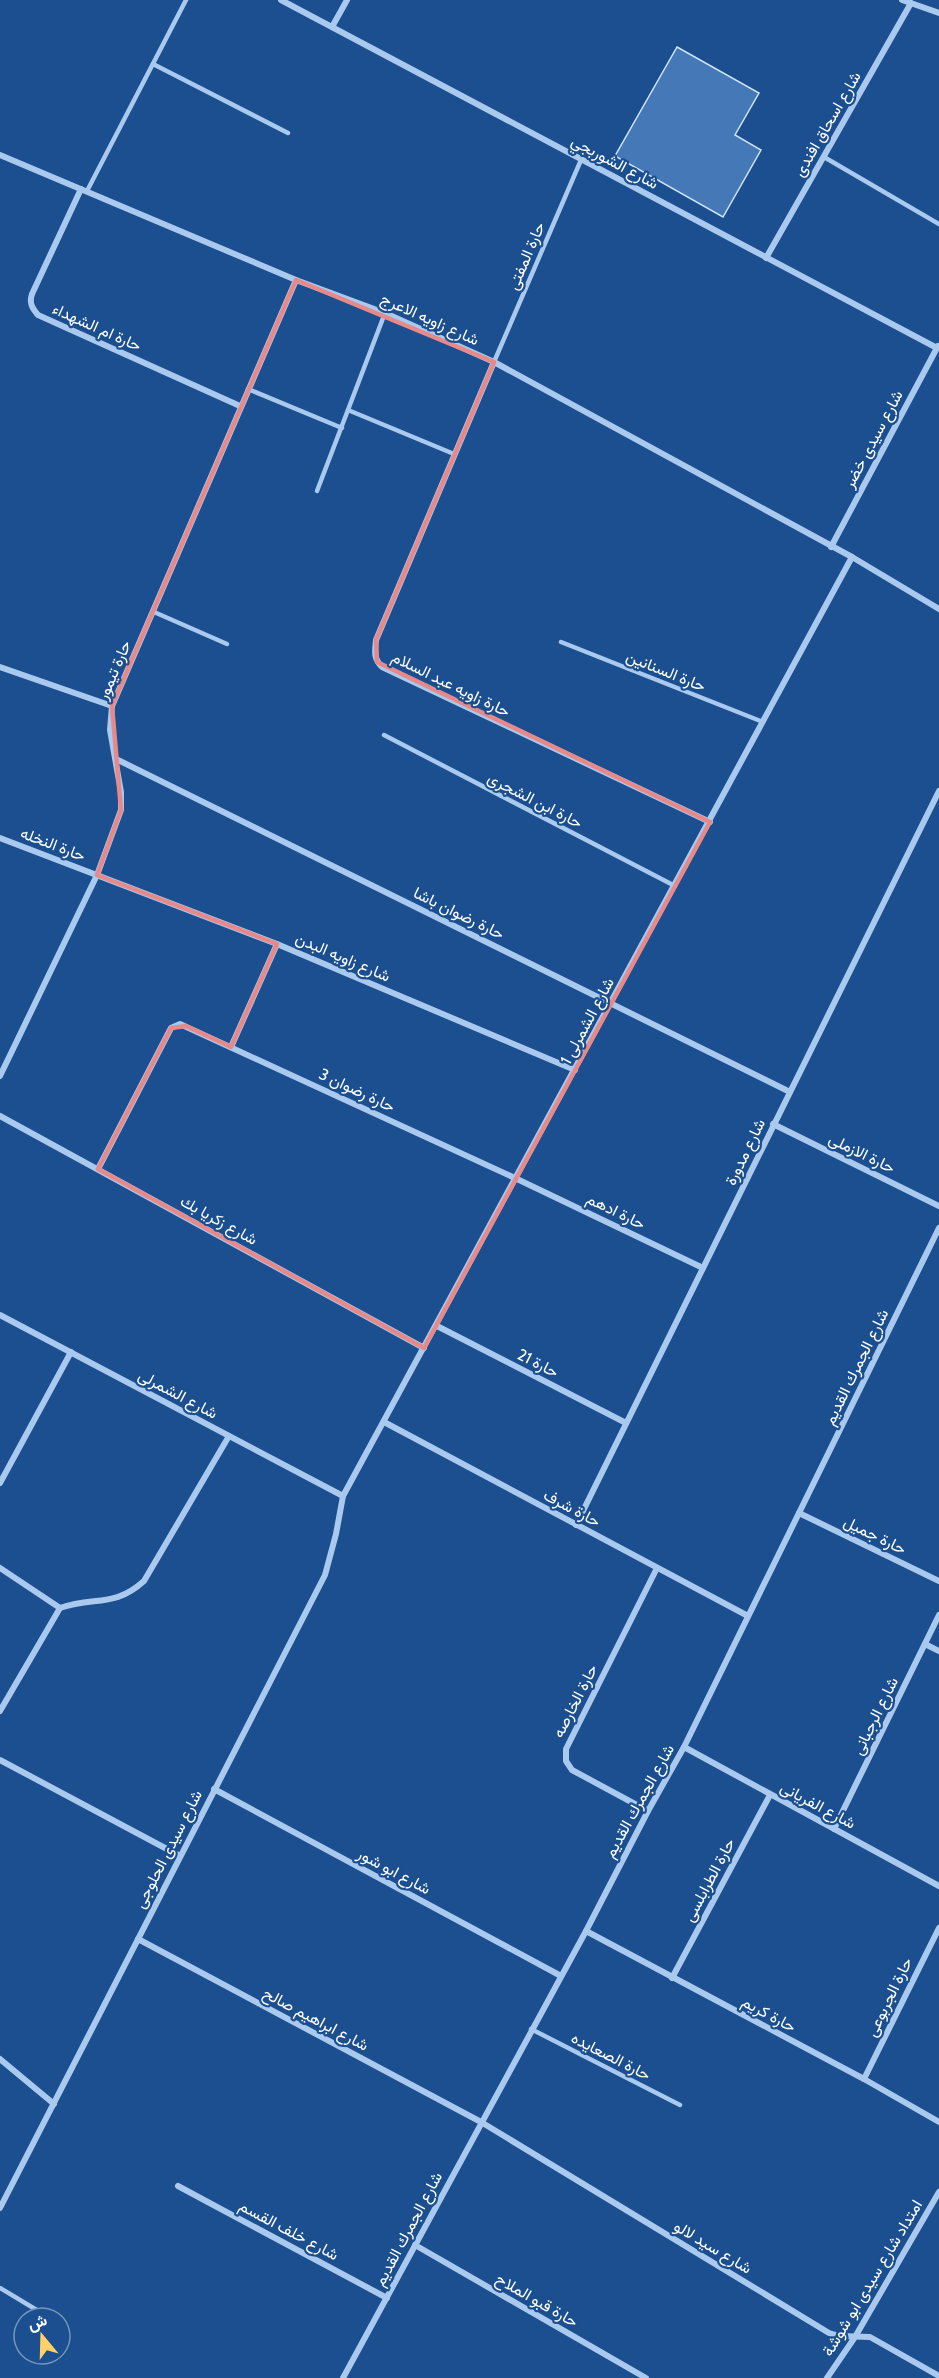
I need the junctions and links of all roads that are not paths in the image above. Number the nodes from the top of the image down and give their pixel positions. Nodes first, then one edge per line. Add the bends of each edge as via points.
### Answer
1 (186, 0) edge
2 (281, 0) edge
3 (347, 0) edge
4 (902, 0) edge
5 (911, 3) junction
6 (939, 13) edge
7 (332, 27) junction
8 (153, 64) junction
9 (288, 133) dead end
10 (0, 155) edge
11 (824, 158) junction
12 (581, 160) junction
13 (84, 190) junction
14 (939, 224) edge
15 (766, 258) junction
16 (296, 280) junction
17 (386, 313) junction
18 (938, 346) edge
19 (494, 362) junction
20 (248, 389) junction
21 (240, 406) junction
22 (348, 410) junction
23 (342, 428) junction
24 (454, 454) junction
25 (317, 491) dead end
26 (831, 546) junction
27 (852, 557) junction
28 (938, 606) edge
29 (154, 612) junction
30 (561, 642) dead end
31 (227, 644) dead end
32 (0, 667) edge
33 (112, 706) junction
34 (763, 722) junction
35 (384, 735) dead end
36 (116, 759) junction
37 (939, 791) edge
38 (710, 822) junction
39 (0, 838) edge
40 (97, 875) junction
41 (675, 886) junction
42 (277, 944) junction
43 (611, 1003) junction
44 (231, 1047) junction
45 (575, 1071) junction
46 (0, 1076) edge
47 (790, 1092) junction
48 (0, 1116) edge
49 (773, 1124) junction
50 (98, 1169) junction
51 (517, 1179) junction
52 (939, 1206) edge
53 (939, 1228) edge
54 (703, 1268) junction
55 (0, 1315) edge
56 (437, 1326) junction
57 (424, 1348) junction
58 (71, 1352) junction
59 (384, 1422) junction
60 (626, 1424) junction
61 (230, 1436) junction
62 (0, 1483) edge
63 (343, 1496) junction
64 (799, 1513) junction
65 (576, 1525) junction
66 (0, 1568) edge
67 (657, 1568) junction
68 (939, 1581) edge
69 (60, 1608) junction
70 (939, 1615) edge
71 (748, 1616) junction
72 (925, 1644) junction
73 (939, 1651) edge
74 (0, 1711) edge
75 (684, 1748) junction
76 (0, 1760) edge
77 (214, 1789) junction
78 (770, 1795) junction
79 (648, 1811) junction
80 (834, 1829) junction
81 (180, 1856) junction
82 (939, 1886) edge
83 (939, 1928) edge
84 (585, 1931) junction
85 (138, 1939) junction
86 (561, 1976) junction
87 (672, 1978) junction
88 (531, 2029) junction
89 (0, 2059) edge
90 (864, 2079) junction
91 (54, 2104) junction
92 (680, 2105) dead end
93 (481, 2122) junction
94 (939, 2122) edge
95 (178, 2186) dead end
96 (939, 2192) edge
97 (0, 2208) edge
98 (415, 2245) junction
99 (0, 2288) edge
100 (387, 2298) junction
101 (30, 2306) edge
102 (855, 2337) junction
103 (939, 2376) edge
104 (343, 2378) edge
105 (646, 2378) edge
106 (827, 2378) edge

1 - 8 lane
2 - 7 street, شارع الشوربجي
3 - 7 street
4 - 5 street
5 - 6 street
5 - 11 street, شارع اسحاق افندى
7 - 12 street, شارع الشوربجي
8 - 9 lane
8 - 13 lane
10 - 13 street, شارع زاويه الاعرج
11 - 14 lane
11 - 15 street, شارع اسحاق افندى
12 - 15 street, شارع الشوربجي
12 - 19 lane, حارة المفتى
13 - 16 street, شارع زاويه الاعرج
13 - 21 street, حارة ام الشهداء via 32,294 34,311
15 - 18 street, شارع الشوربجي
16 - 17 street, شارع زاويه الاعرج
16 - 20 street, حارة تيمور
17 - 19 street, شارع زاويه الاعرج
17 - 22 lane
18 - 26 street, شارع سيدى خضر
19 - 24 street, حارة زاويه عبد السلام
19 - 26 street, شارع زاويه الاعرج
20 - 21 street, حارة تيمور
20 - 23 lane
21 - 29 street, حارة تيمور
22 - 23 lane
22 - 24 lane
23 - 25 lane
24 - 38 street, حارة زاويه عبد السلام via 376,640 374,652 378,663
26 - 27 street, شارع زاويه الاعرج
27 - 28 street, شارع زاويه الاعرج
27 - 34 street, شارع الشمرلى 1
29 - 31 lane
29 - 33 street, حارة تيمور
30 - 34 lane, حارة السنانين
32 - 33 street
33 - 36 street, حارة تيمور via 110,730
34 - 38 street, شارع الشمرلى 1
35 - 41 lane, حارة ابن الشجرى
36 - 40 street, حارة تيمور via 121,810
36 - 43 street, حارة رضوان باشا
37 - 47 street, شارع مدورة
38 - 41 street, شارع الشمرلى 1
39 - 40 street, حارة النخله
40 - 42 street, شارع زاويه البدن
40 - 46 street, حارة تيمور
41 - 43 street, شارع الشمرلى 1
42 - 44 street
42 - 45 street, شارع زاويه البدن
43 - 45 street, شارع الشمرلى 1
43 - 47 street, حارة رضوان باشا
44 - 50 street, حارة رضوان 3 via 180,1024 171,1028
44 - 51 street, حارة رضوان 3
45 - 51 street, شارع الشمرلى 1
47 - 49 street, شارع مدورة
48 - 50 street, شارع زكريا بك
49 - 52 street, حارة الازملى
49 - 54 street, شارع مدورة
50 - 57 street, شارع زكريا بك
51 - 54 street, حارة ادهم
51 - 56 street, شارع الشمرلى 1
53 - 64 street, شارع الجمرك القديم
54 - 60 street, شارع مدورة
55 - 58 street, شارع الشمرلى
56 - 57 street, شارع الشمرلى 1
56 - 60 street, حارة 21
57 - 59 street, شارع الشمرلى 1
58 - 61 street, شارع الشمرلى
58 - 62 street
59 - 63 street, شارع الشمرلى 1
59 - 65 street, حارة شرف
60 - 65 street, شارع مدورة
61 - 63 street, شارع الشمرلى
61 - 69 street via 144,1581 114,1600
63 - 77 street, شارع سيدى الحلوجى via 325,1575
64 - 68 street, حارة جميل
64 - 71 street, شارع الجمرك القديم
65 - 67 street, حارة شرف
66 - 69 street
67 - 71 street, حارة شرف
67 - 79 street, حارة الخارصه via 565,1755 572,1770
69 - 74 street
70 - 72 street, شارع الرجبانى
71 - 75 street, شارع الجمرك القديم
72 - 73 street
72 - 80 street, شارع الرجبانى
75 - 78 street, شارع الفريانى
75 - 79 street, شارع الجمرك القديم
76 - 81 street
77 - 81 street, شارع سيدى الحلوجى
77 - 86 street, شارع ابو شور
78 - 80 street, شارع الفريانى
78 - 87 street, حارة الطرابلسى
79 - 84 street, شارع الجمرك القديم
80 - 82 street, شارع الفريانى
81 - 85 street, شارع سيدى الحلوجى
83 - 90 street, حارة الجربوعى
84 - 86 street, شارع الجمرك القديم
84 - 87 street, حارة كريم
85 - 91 street, شارع سيدى الحلوجى
85 - 93 street, شارع ابراهيم صالح
86 - 88 street, شارع الجمرك القديم
87 - 90 street, حارة كريم
88 - 92 lane, حارة الصعايده
88 - 93 street, شارع الجمرك القديم
89 - 91 street
90 - 94 street, حارة كريم
91 - 97 street, شارع سيدى الحلوجى
93 - 98 street, شارع الجمرك القديم
93 - 102 street, شارع سيد لالو via 829,2333
95 - 100 street, شارع خلف القسم
96 - 102 street, امتداد شارع سيدى ابو شوشة
98 - 100 street, شارع الجمرك القديم
98 - 105 street, حارة قبو الملاح
99 - 101 lane
100 - 104 street, شارع الجمرك القديم
102 - 103 street, شارع سيد لالو via 870,2337
102 - 106 street, امتداد شارع سيدى ابو شوشة

